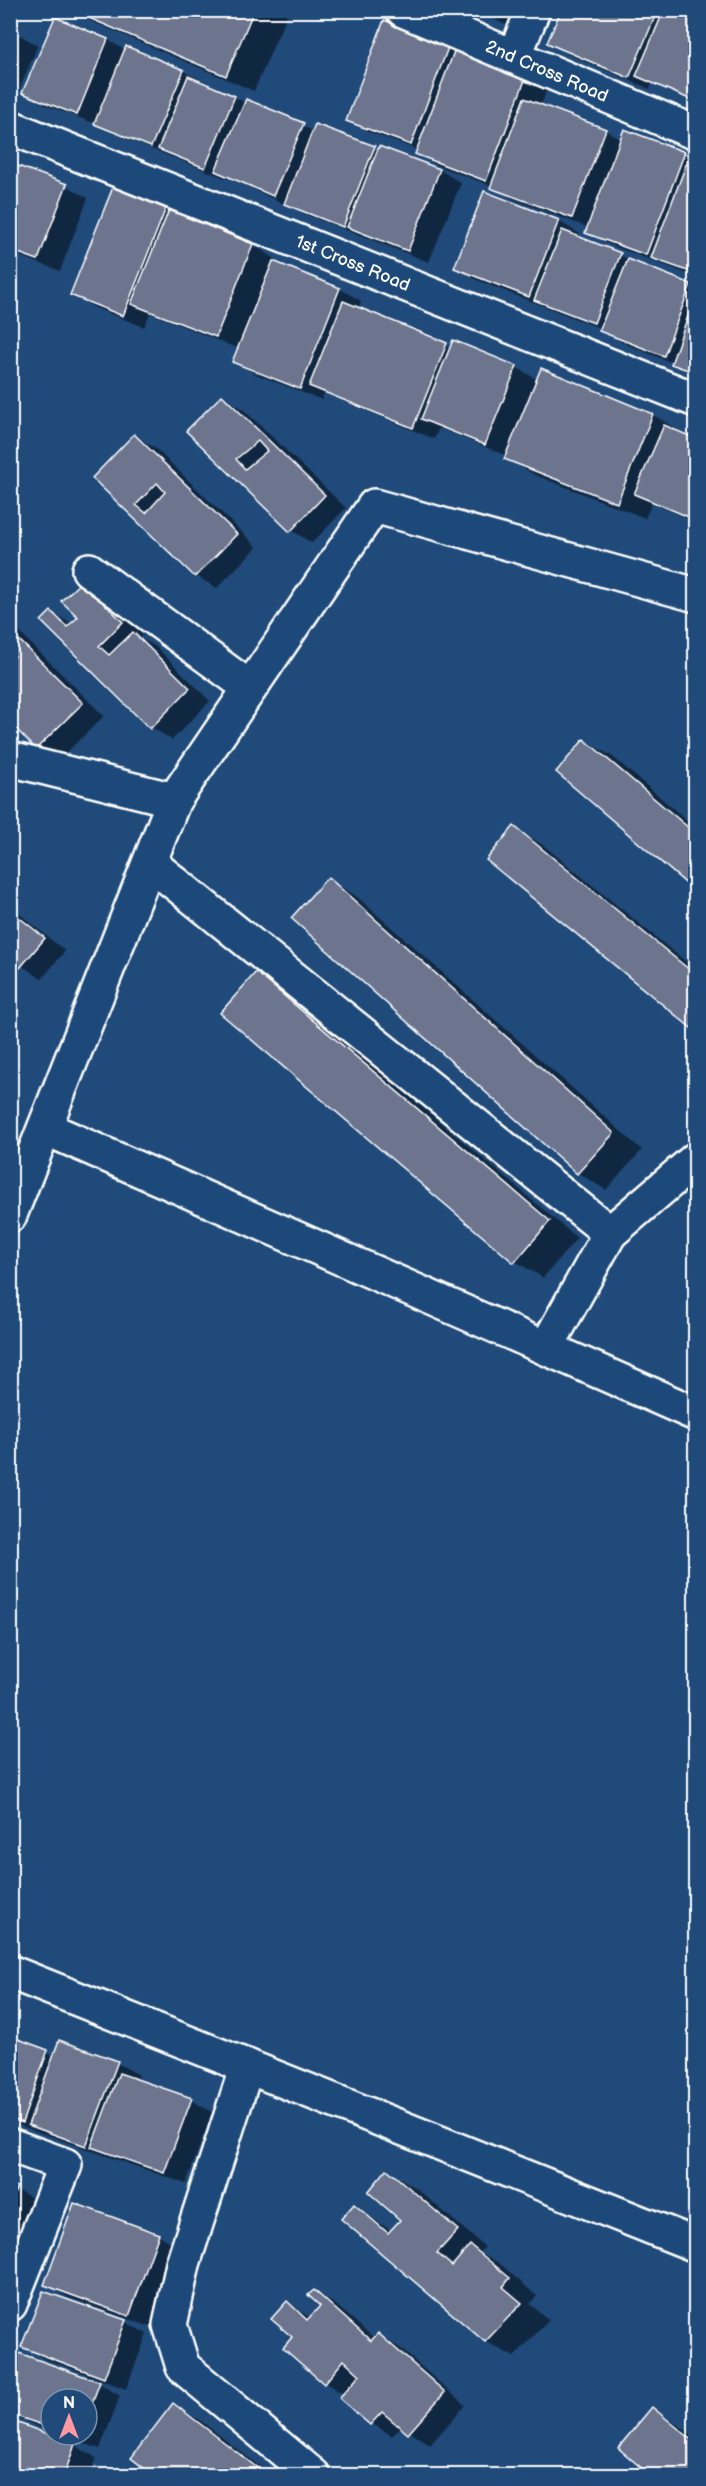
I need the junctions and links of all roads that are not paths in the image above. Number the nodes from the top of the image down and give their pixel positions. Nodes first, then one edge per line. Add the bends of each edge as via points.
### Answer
1 (402, 10) edge
2 (533, 10) edge
3 (514, 57) junction
4 (10, 127) edge
5 (691, 131) dead end
6 (696, 399) edge
7 (89, 570) dead end
8 (696, 595) edge
9 (250, 688) junction
10 (10, 759) edge
11 (174, 800) junction
12 (150, 863) junction
13 (45, 1128) junction
14 (696, 1158) edge
15 (10, 1215) edge
16 (610, 1233) junction
17 (546, 1348) junction
18 (696, 1414) edge
19 (10, 1971) edge
20 (247, 2066) junction
21 (10, 2145) edge
22 (696, 2245) edge
23 (10, 2304) edge
24 (314, 2475) edge

1 - 3 street, 2nd Cross Road
2 - 3 street
3 - 5 street, 2nd Cross Road
4 - 6 street, 1st Cross Road
7 - 9 street
8 - 9 street via 374,506
9 - 11 street
10 - 11 street
11 - 12 street
12 - 13 street
12 - 16 street
13 - 15 street
13 - 17 street
14 - 16 street
16 - 17 street
17 - 18 street
19 - 20 street
20 - 22 street
20 - 24 street via 183,2264 170,2325 183,2367
21 - 23 street via 65,2165

